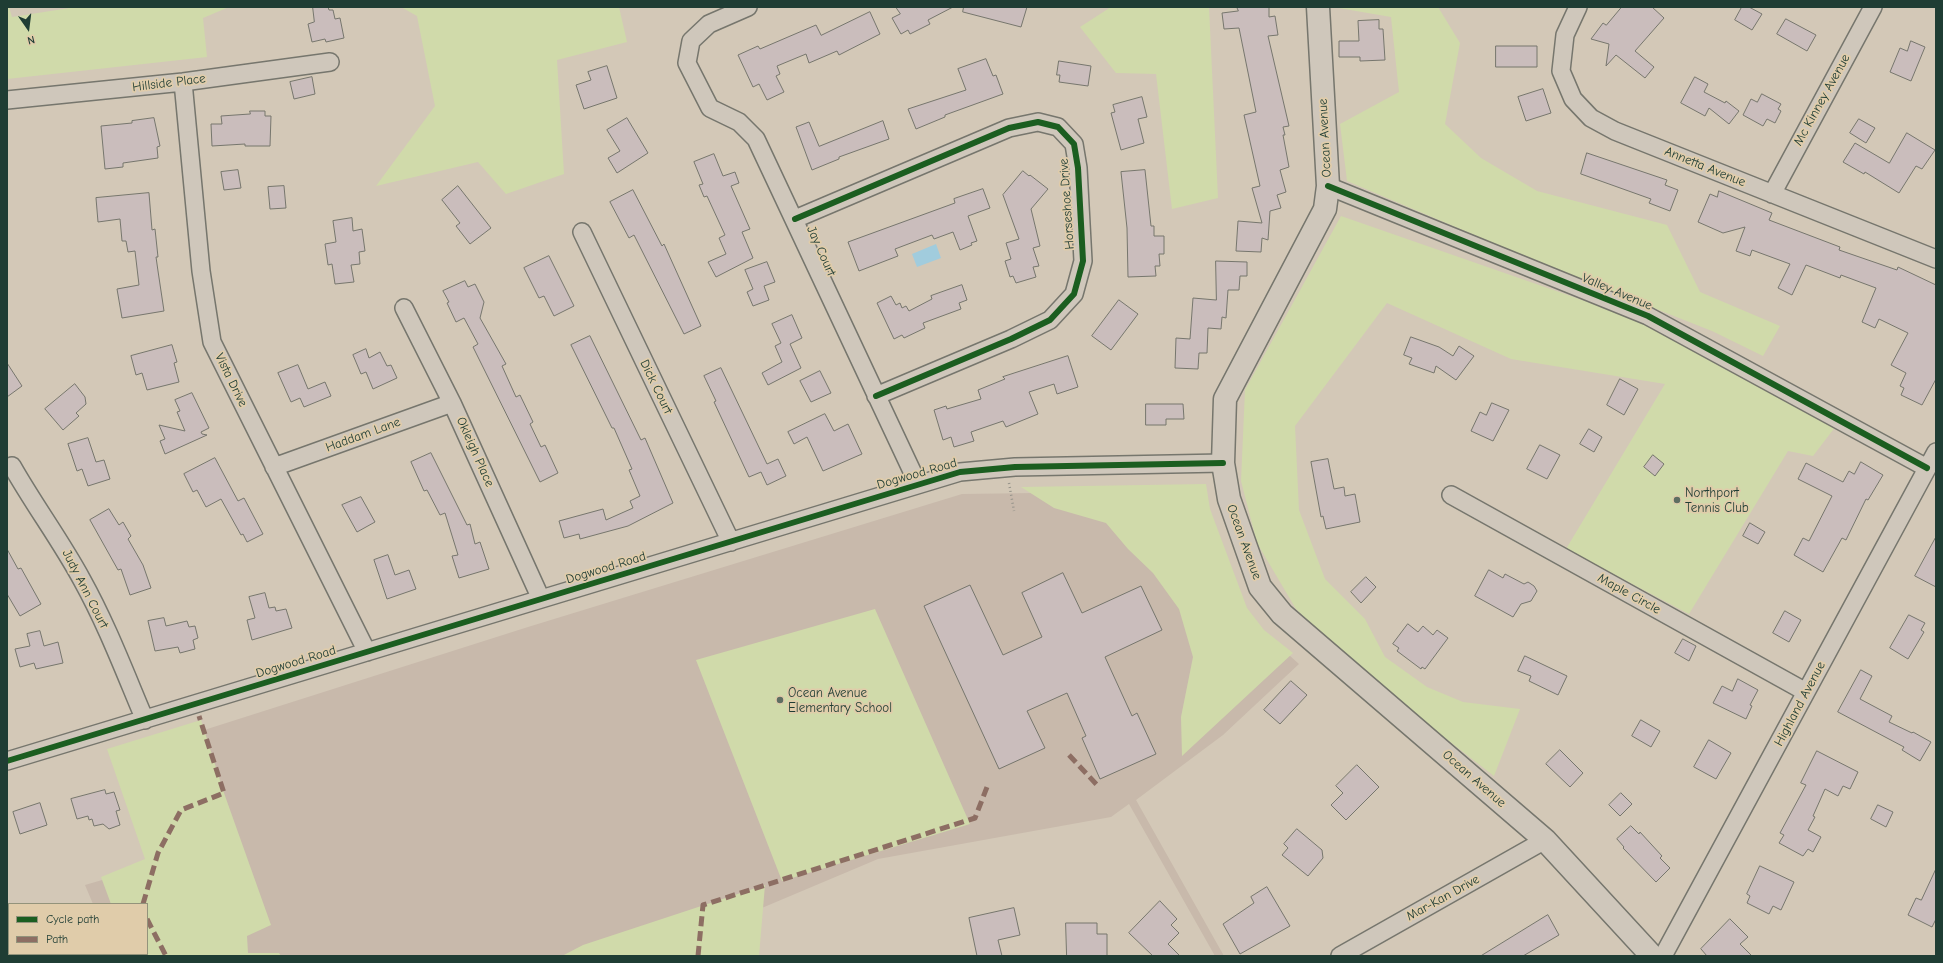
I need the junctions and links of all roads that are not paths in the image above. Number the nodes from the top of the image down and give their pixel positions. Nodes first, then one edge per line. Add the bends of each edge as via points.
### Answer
1 (748, 7) edge
2 (1318, 7) edge
3 (1578, 7) edge
4 (1873, 7) edge
5 (330, 62) dead end
6 (183, 82) junction
7 (7, 100) edge
8 (1328, 186) junction
9 (1772, 194) junction
10 (795, 219) junction
11 (582, 232) dead end
12 (1936, 259) edge
13 (404, 308) dead end
14 (876, 396) junction
15 (452, 403) junction
16 (1936, 452) edge
17 (1223, 462) junction
18 (12, 466) dead end
19 (274, 467) junction
20 (1928, 468) junction
21 (918, 484) junction
22 (1451, 495) dead end
23 (731, 542) junction
24 (541, 599) junction
25 (367, 652) junction
26 (1806, 692) junction
27 (145, 720) junction
28 (7, 761) edge
29 (1545, 840) junction
30 (1340, 956) edge
31 (1652, 956) edge
32 (1663, 956) edge

1 - 10 street, Jay Court via 709,24 692,41 687,63 710,108 739,122 756,139
2 - 8 main road, Ocean Avenue
3 - 9 street, Annetta Avenue via 1566,35 1561,71 1573,99 1591,118 1615,131
4 - 9 street, Mc Kinney Avenue
5 - 6 street, Hillside Place
6 - 7 street, Hillside Place
6 - 19 street, Vista Drive via 201,271 212,342
8 - 17 main road, Ocean Avenue via 1325,209 1225,399
8 - 20 street, Valley Avenue via 1648,316
9 - 12 street, Annetta Avenue
10 - 14 street, Jay Court
10 - 14 street, Horseshoe Drive via 1009,128 1038,122 1058,127 1074,144 1078,168 1083,261 1074,294 1050,320
11 - 23 street, Dick Court
13 - 15 street, Okleigh Place
14 - 21 street, Jay Court
15 - 19 street, Haddam Lane
15 - 24 street, Okleigh Place
16 - 20 street, Highland Avenue
17 - 21 street, Dogwood Road via 1015,467 960,472
17 - 29 main road, Ocean Avenue via 1228,500 1260,586 1282,614
18 - 27 street, Judy Ann Court via 84,582
19 - 25 street, Vista Drive
20 - 26 street, Highland Avenue
21 - 23 street, Dogwood Road
22 - 26 street, Maple Circle
23 - 24 street, Dogwood Road
24 - 25 street, Dogwood Road
25 - 27 street, Dogwood Road
26 - 32 street, Highland Avenue
27 - 28 street, Dogwood Road
29 - 30 street, Mar-Kan Drive
29 - 31 main road, Ocean Avenue

